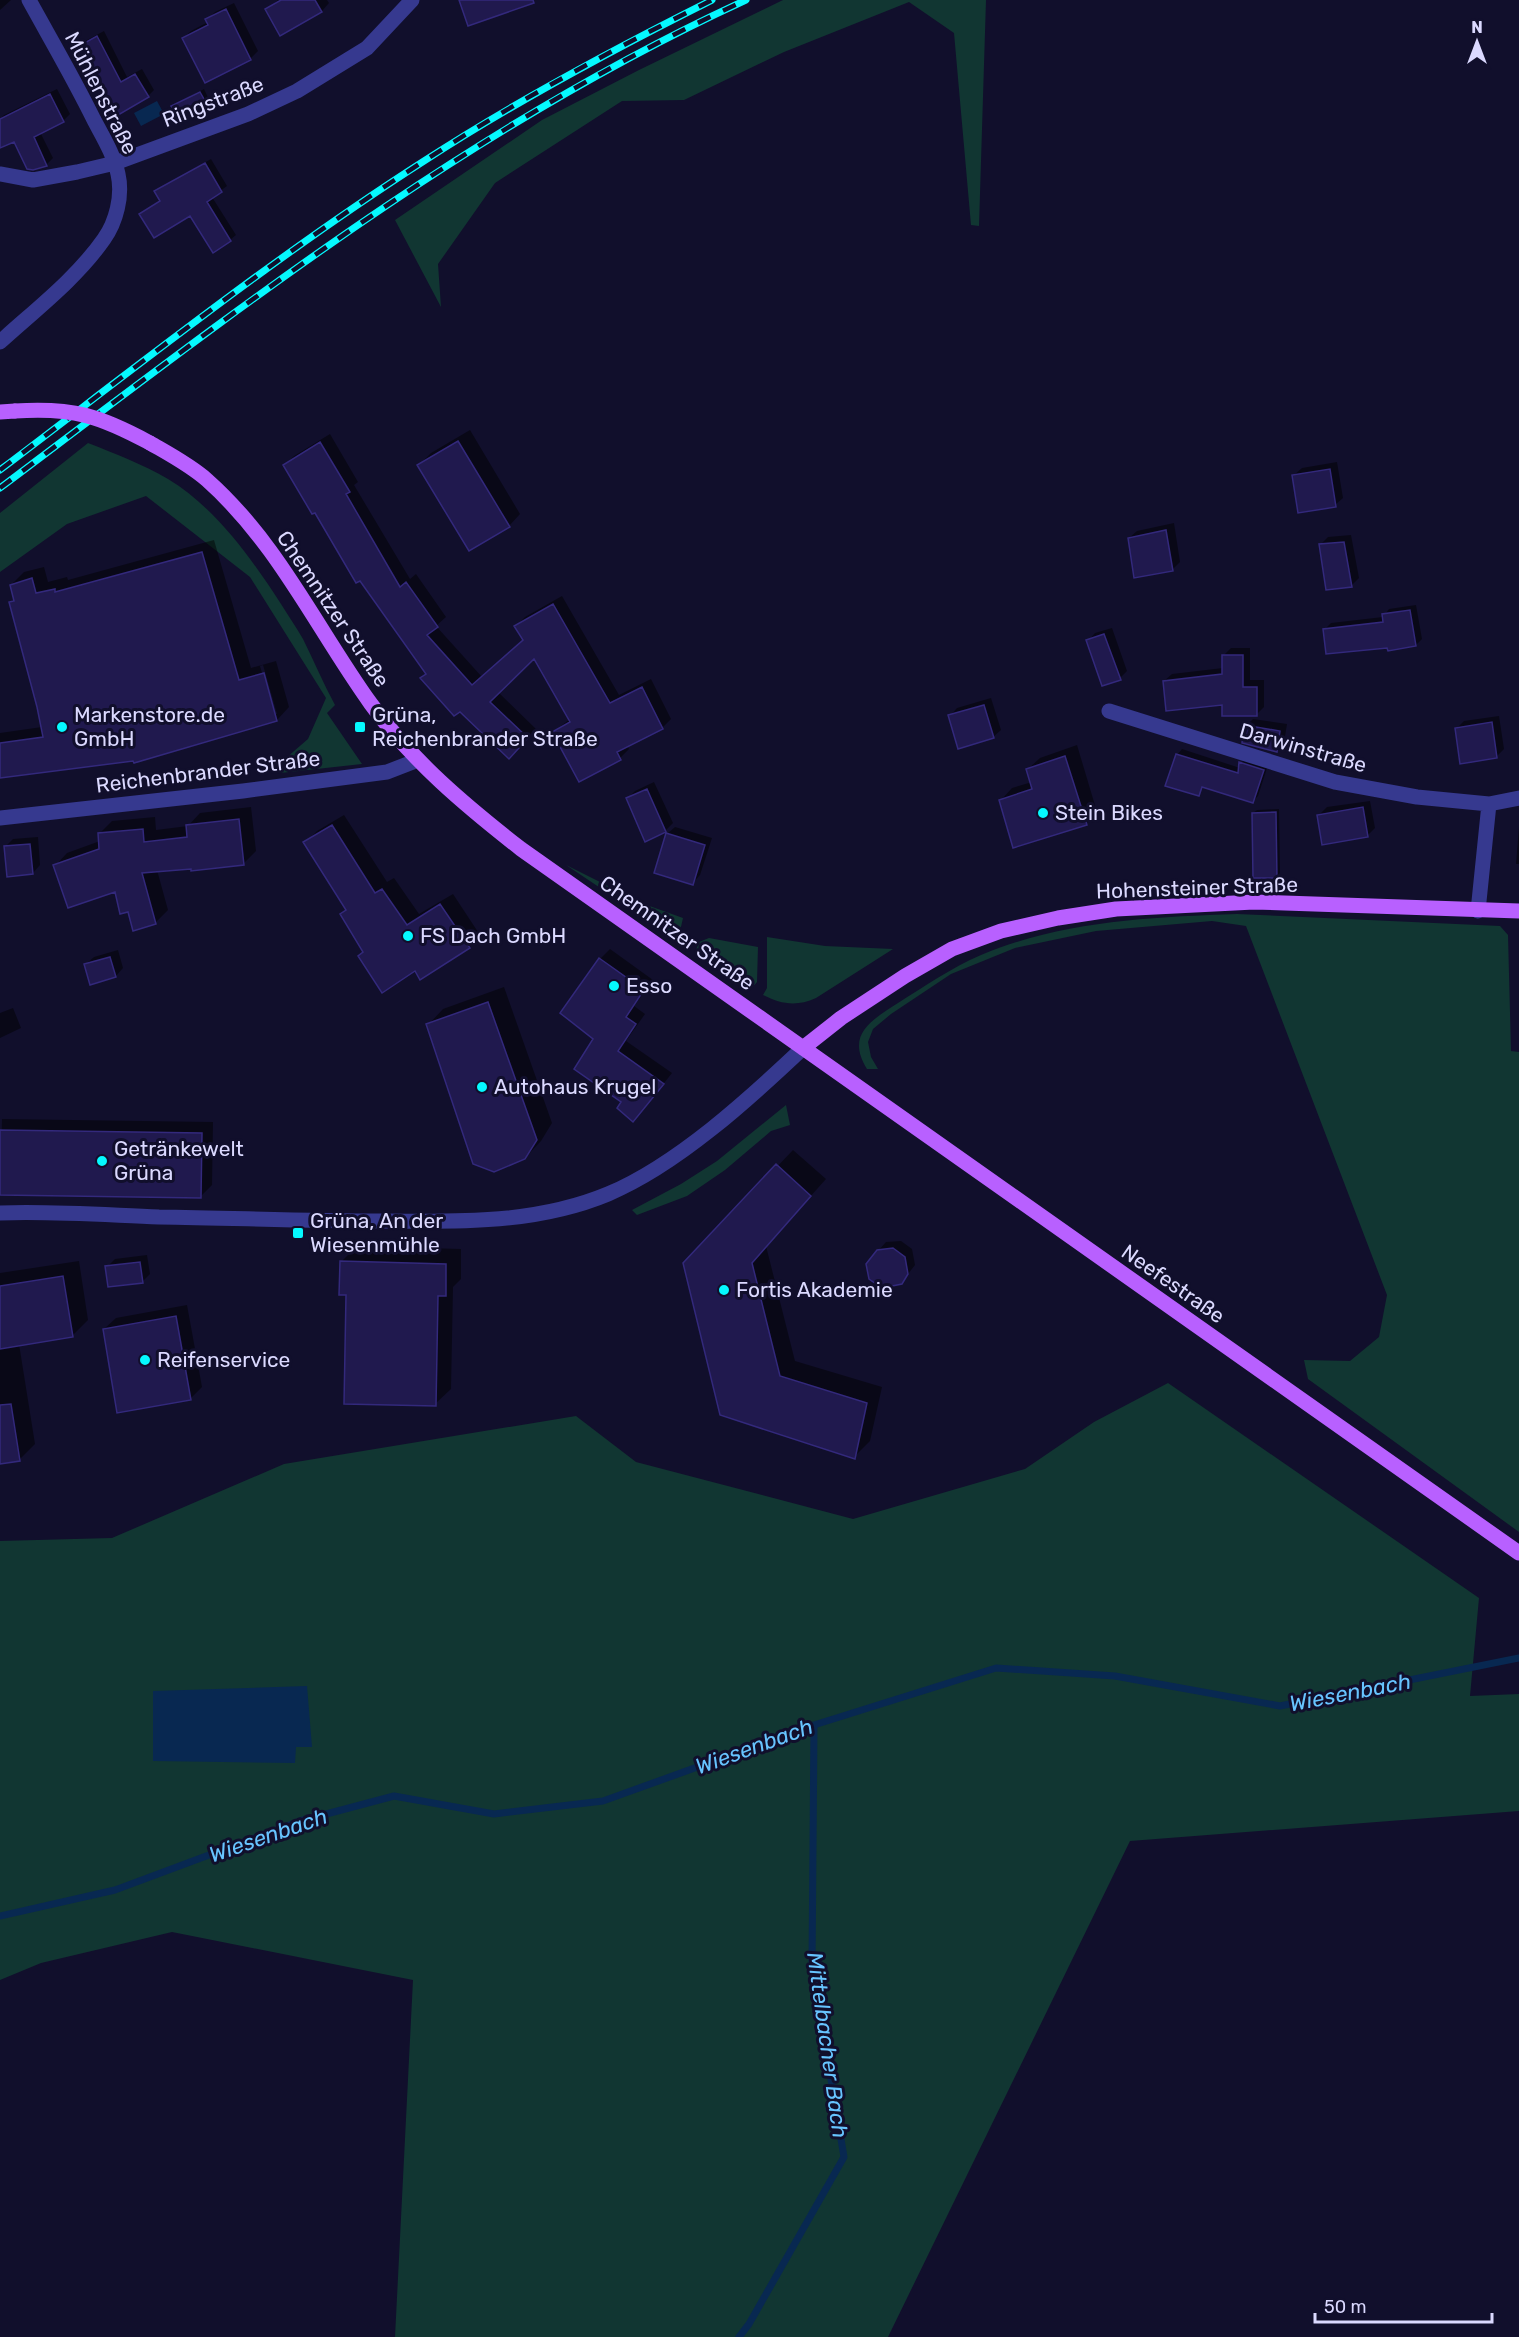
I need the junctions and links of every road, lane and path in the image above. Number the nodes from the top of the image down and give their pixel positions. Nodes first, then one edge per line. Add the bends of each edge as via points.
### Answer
1 (29, 0) edge
2 (412, 0) edge
3 (115, 163) junction
4 (0, 174) edge
5 (0, 342) edge
6 (8, 412) edge
7 (1109, 711) dead end
8 (418, 760) junction
9 (1519, 798) edge
10 (1489, 804) junction
11 (0, 818) edge
12 (1478, 911) junction
13 (1519, 911) edge
14 (803, 1048) junction
15 (0, 1213) edge
16 (1519, 1553) edge

1 - 3 street, Mühlenstraße
2 - 3 street, Ringstraße via 367,48 297,91 248,114
3 - 4 street, Ringstraße via 33,180
3 - 5 street, Mühlenstraße via 119,183 117,208 105,238 83,265
6 - 8 main road, Chemnitzer Straße, bridge via 69,410 117,425 206,479 261,538 371,704
7 - 10 street, Darwinstraße via 1335,782 1417,797
8 - 11 street, Reichenbrander Straße via 387,772
8 - 14 main road, Chemnitzer Straße via 472,811 521,849
9 - 10 street, Darwinstraße
10 - 12 street
12 - 13 main road, Hohensteiner Straße
12 - 14 main road, Hohensteiner Straße via 1254,902 1116,909 1058,918 1001,931 952,950 886,988
14 - 15 street via 757,1092 671,1159 609,1194 556,1210 458,1222
14 - 16 main road, Neefestraße

